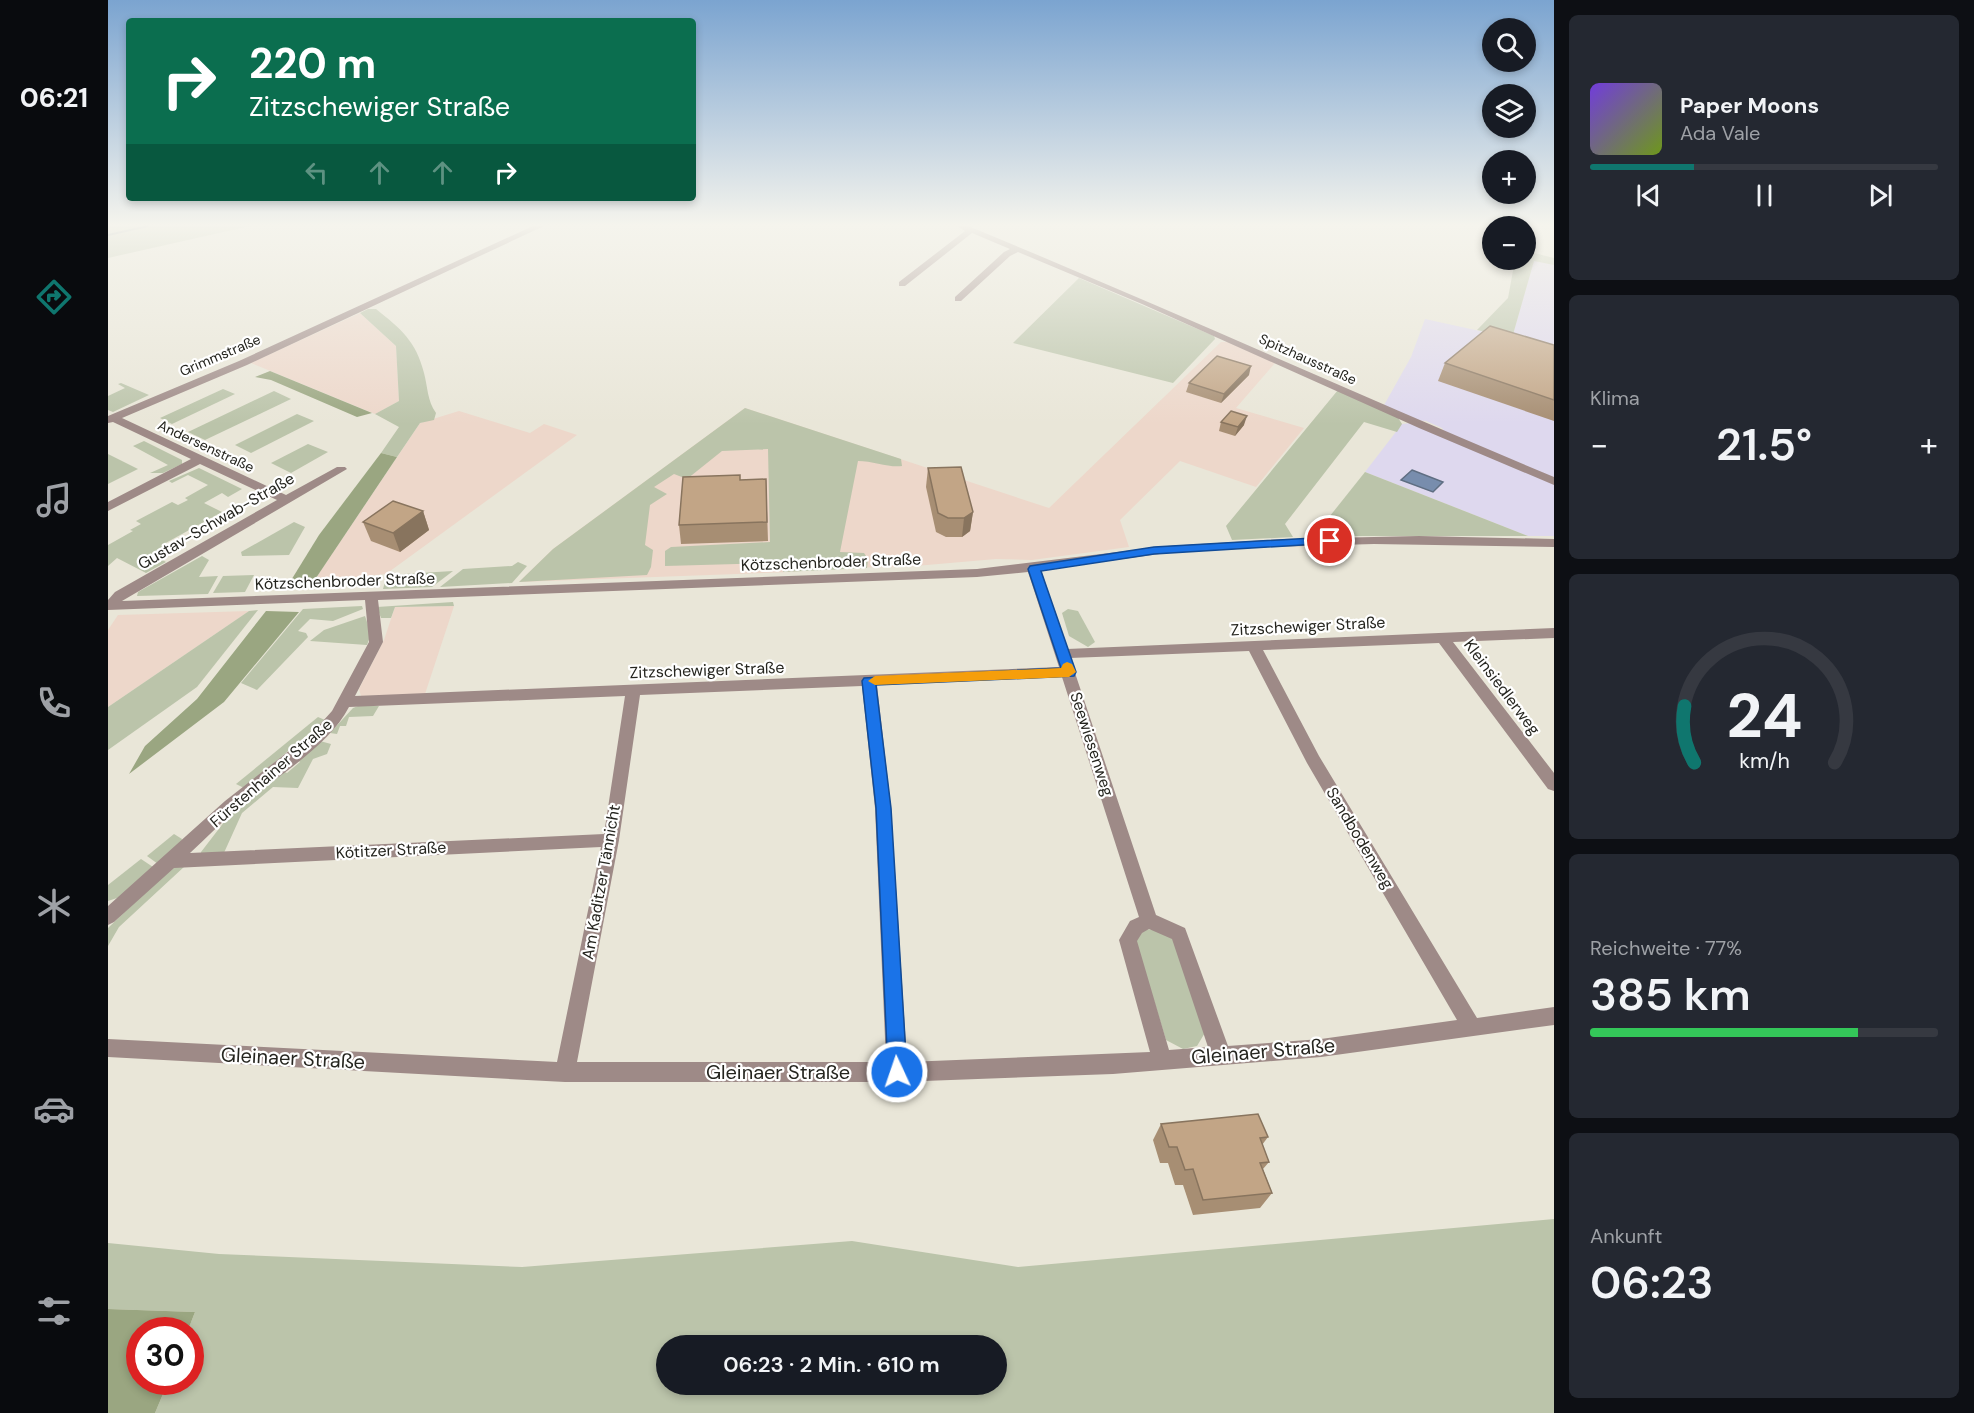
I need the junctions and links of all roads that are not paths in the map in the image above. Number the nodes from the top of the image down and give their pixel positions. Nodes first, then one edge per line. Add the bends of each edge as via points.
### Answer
1 (397, 292) edge
2 (966, 292) edge
3 (1119, 292) edge
4 (958, 299) dead end
5 (111, 419) edge
6 (200, 459) junction
7 (341, 469) dead end
8 (1554, 481) edge
9 (286, 500) junction
10 (108, 507) edge
11 (1554, 543) edge
12 (1034, 569) junction
13 (371, 596) junction
14 (109, 606) edge
15 (1554, 633) edge
16 (1443, 638) junction
17 (1254, 647) junction
18 (1064, 654) junction
19 (1069, 672) junction
20 (869, 681) junction
21 (633, 691) junction
22 (346, 702) junction
23 (1554, 785) edge
24 (611, 840) junction
25 (171, 861) junction
26 (108, 917) edge
27 (1149, 920) junction
28 (1554, 1016) edge
29 (1471, 1026) junction
30 (108, 1048) edge
31 (1221, 1055) junction
32 (1162, 1059) junction
33 (565, 1072) junction
34 (897, 1072) junction

1 - 5 street, Grimmstraße
2 - 4 street
3 - 8 street, Spitzhausstraße
5 - 6 street, Andersenstraße
6 - 9 street, Andersenstraße
6 - 10 street
7 - 9 street, Gustav-Schwab-Straße
9 - 14 street, Gustav-Schwab-Straße via 120,595
11 - 12 street, Kötzschenbroder Straße via 1369,539 1206,546
12 - 13 street, Kötzschenbroder Straße
12 - 18 street, Seewiesenweg
13 - 14 street, Kötzschenbroder Straße
13 - 22 street, Fürstenhainer Straße via 376,642
15 - 16 street, Zitzschewiger Straße
16 - 17 street, Zitzschewiger Straße
16 - 23 street, Kleinsiedlerweg
17 - 18 street, Zitzschewiger Straße
17 - 29 street, Sandbodenweg via 1313,759
18 - 19 street, Seewiesenweg
19 - 20 street, Zitzschewiger Straße
19 - 27 street, Seewiesenweg
20 - 21 street, Zitzschewiger Straße
20 - 34 street via 883,808
21 - 22 street, Zitzschewiger Straße
21 - 24 street, Am Kaditzer Tännicht
22 - 25 street, Fürstenhainer Straße via 318,736 231,805
24 - 25 street, Kötitzer Straße
24 - 33 street, Am Kaditzer Tännicht
25 - 26 street, Fürstenhainer Straße
27 - 31 street via 1179,934
27 - 32 street via 1136,927 1128,940
28 - 29 street, Gleinaer Straße
29 - 31 street, Gleinaer Straße via 1321,1048
30 - 33 street, Gleinaer Straße
31 - 32 street, Gleinaer Straße
32 - 34 street, Gleinaer Straße
33 - 34 street, Gleinaer Straße

